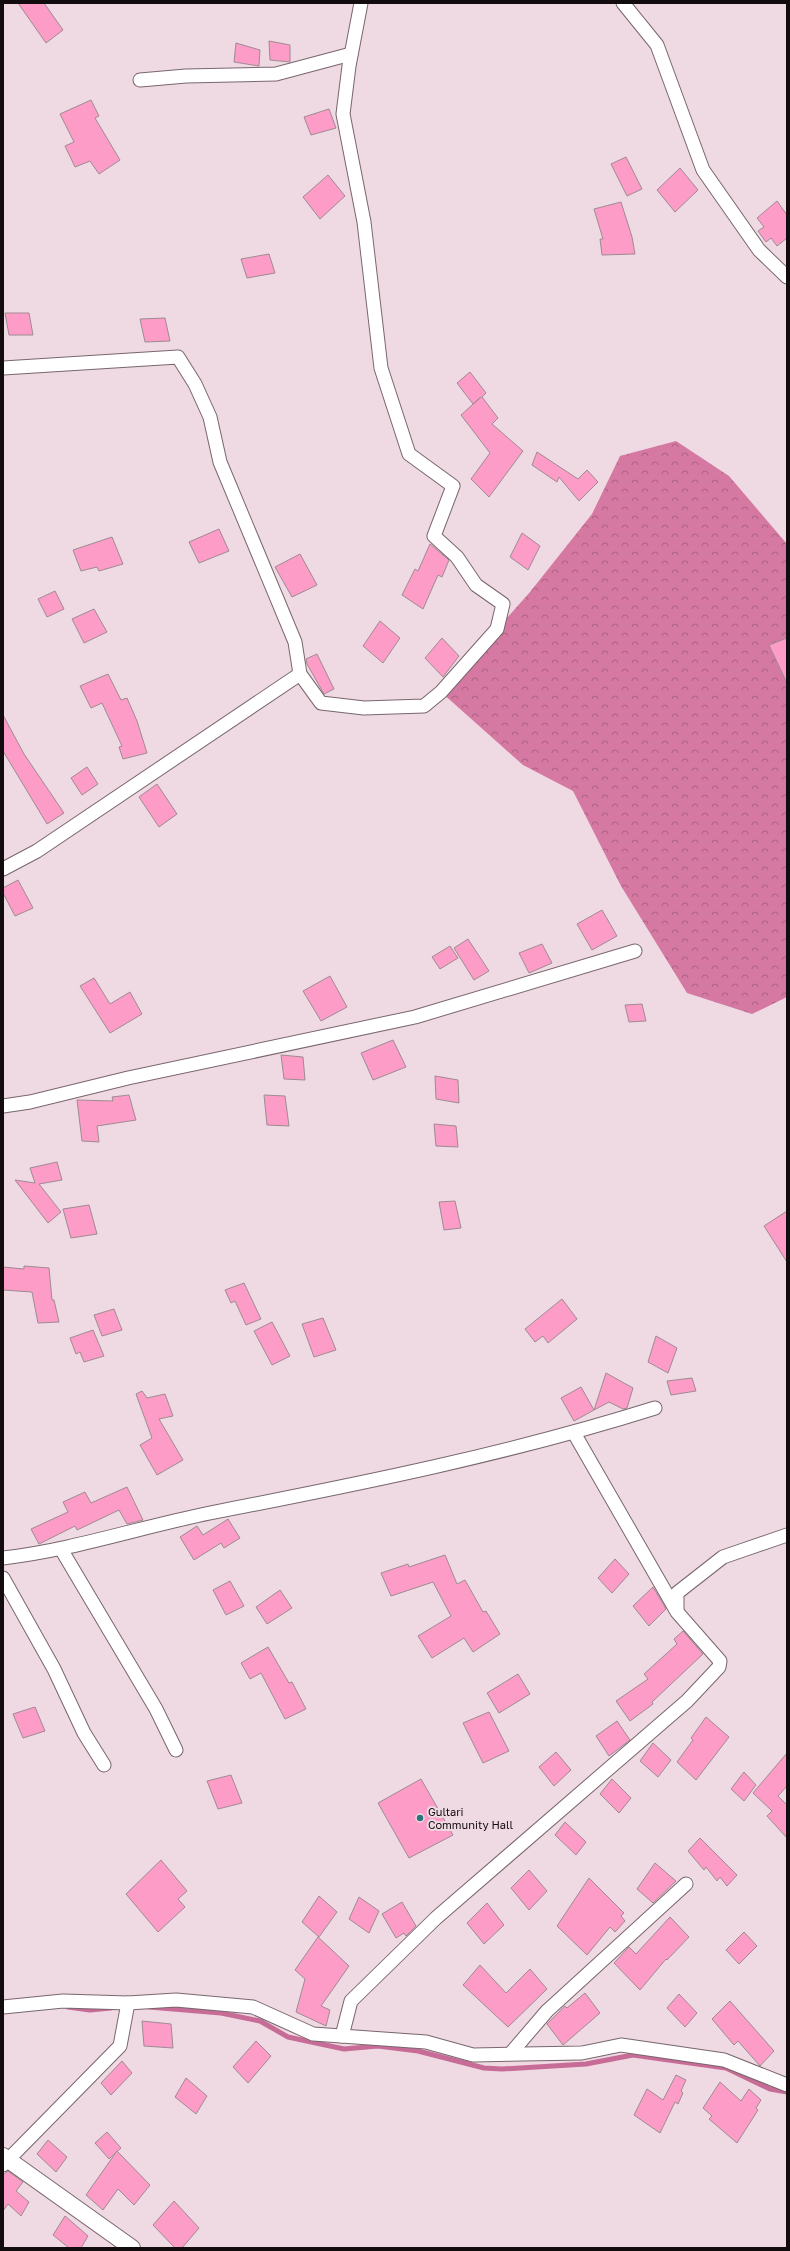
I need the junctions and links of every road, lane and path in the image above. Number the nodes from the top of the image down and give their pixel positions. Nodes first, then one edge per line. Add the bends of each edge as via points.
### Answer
1 (361, 3) edge
2 (623, 3) edge
3 (351, 54) junction
4 (140, 80) dead end
5 (787, 278) edge
6 (3, 368) edge
7 (300, 674) junction
8 (3, 869) edge
9 (635, 951) dead end
10 (3, 1106) edge
11 (654, 1408) dead end
12 (574, 1433) junction
13 (787, 1535) edge
14 (62, 1549) junction
15 (3, 1558) edge
16 (3, 1578) edge
17 (677, 1612) junction
18 (176, 1750) dead end
19 (104, 1765) dead end
20 (686, 1884) dead end
21 (128, 2002) junction
22 (3, 2007) edge
23 (342, 2036) junction
24 (511, 2053) junction
25 (787, 2085) edge
26 (5, 2160) edge
27 (132, 2248) edge

1 - 3 street
2 - 5 street via 657,45 703,170 759,250
3 - 4 street via 276,74
3 - 7 street via 343,114 364,222 381,368 409,454 453,486 434,536 457,557 476,586 503,604 497,629 441,692 424,706 364,708 321,703
6 - 7 street via 178,356 195,384 210,417 220,462 295,642
7 - 8 street via 37,851
9 - 10 street via 415,1017
11 - 12 street
12 - 14 street
12 - 17 street
13 - 17 street via 723,1557 677,1593
14 - 15 street
14 - 18 street via 156,1709
16 - 19 street via 54,1669 84,1734
17 - 23 street via 720,1661 719,1667 687,1701 436,1918 351,2001
20 - 24 street via 547,2011
21 - 22 street via 63,2002
21 - 23 street via 176,2000 253,2007 313,2034
21 - 26 street via 120,2046
23 - 24 street via 426,2042 473,2055
24 - 25 street via 582,2053 621,2045 724,2060
26 - 27 street

